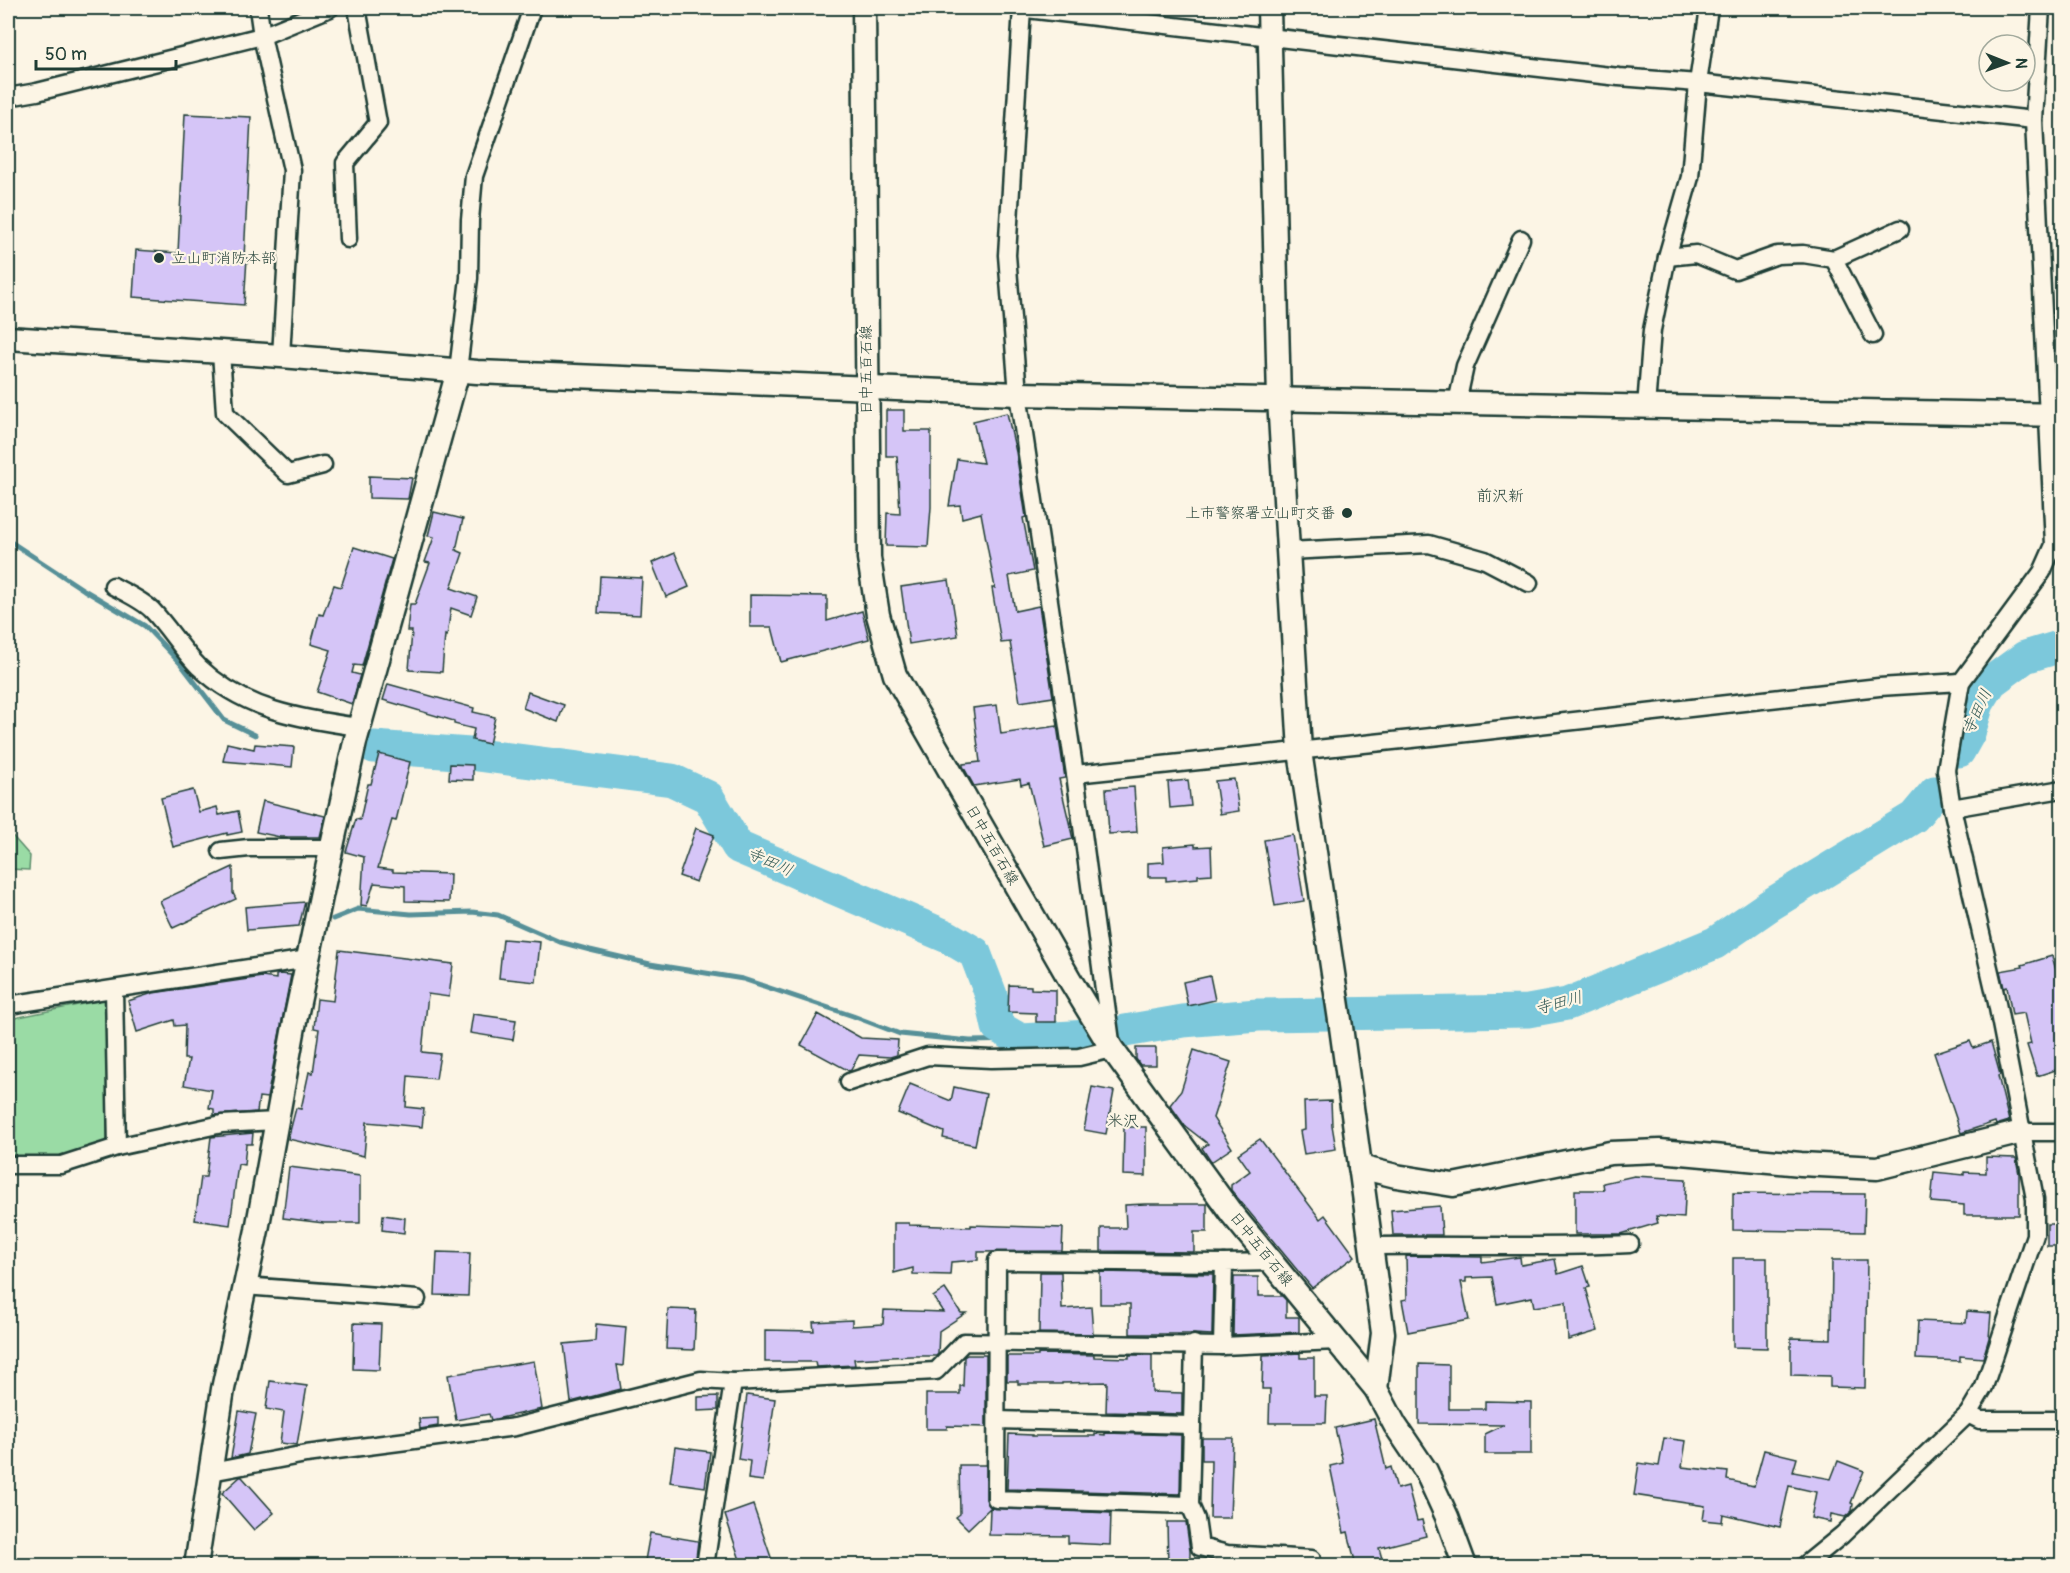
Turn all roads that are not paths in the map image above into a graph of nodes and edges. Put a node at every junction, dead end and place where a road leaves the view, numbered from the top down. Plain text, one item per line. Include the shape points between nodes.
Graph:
1 (258, 8) edge
2 (330, 8) edge
3 (357, 8) edge
4 (532, 8) edge
5 (864, 8) edge
6 (1021, 8) edge
7 (1269, 8) edge
8 (1709, 8) edge
9 (2041, 8) edge
10 (262, 36) junction
11 (1270, 36) junction
12 (1698, 83) junction
13 (8, 97) edge
14 (2034, 120) junction
15 (1900, 229) dead end
16 (1521, 238) dead end
17 (348, 239) dead end
18 (1667, 257) junction
19 (1834, 259) junction
20 (1873, 335) dead end
21 (8, 338) edge
22 (221, 352) junction
23 (281, 356) junction
24 (458, 371) junction
25 (866, 388) junction
26 (1018, 394) junction
27 (1279, 399) junction
28 (1457, 403) junction
29 (1646, 407) junction
30 (2055, 414) edge
31 (323, 465) dead end
32 (1288, 552) junction
33 (1529, 583) dead end
34 (113, 586) dead end
35 (1961, 682) junction
36 (359, 728) junction
37 (1300, 751) junction
38 (1075, 774) junction
39 (2062, 789) edge
40 (1952, 808) junction
41 (332, 848) junction
42 (221, 851) dead end
43 (308, 959) junction
44 (114, 989) junction
45 (15, 1004) dead end
46 (1112, 1049) junction
47 (849, 1082) dead end
48 (276, 1121) junction
49 (2022, 1132) junction
50 (2062, 1132) edge
51 (117, 1147) junction
52 (8, 1165) edge
53 (1360, 1167) junction
54 (1630, 1244) dead end
55 (1371, 1246) junction
56 (1272, 1262) junction
57 (1224, 1263) junction
58 (245, 1286) junction
59 (417, 1299) dead end
60 (1337, 1341) junction
61 (998, 1344) junction
62 (1194, 1344) junction
63 (1222, 1346) junction
64 (733, 1382) junction
65 (1376, 1389) junction
66 (1968, 1414) junction
67 (997, 1420) junction
68 (2062, 1420) edge
69 (1191, 1425) junction
70 (211, 1472) junction
71 (1190, 1505) junction
72 (1312, 1559) dead end
73 (196, 1566) edge
74 (705, 1566) edge
75 (1464, 1566) edge
76 (1804, 1566) edge

1 - 10 street
2 - 10 street
3 - 17 street via 378,123 345,163
4 - 24 street via 474,176 469,278
5 - 25 street, 日中五百石線
6 - 11 street
6 - 26 street via 1007,255
7 - 11 street
8 - 12 street
9 - 14 street
10 - 13 street
10 - 23 street via 291,170
11 - 12 street
11 - 27 street
12 - 14 street
12 - 18 street via 1690,177
14 - 30 street
15 - 19 street
16 - 28 street via 1465,366
18 - 19 street via 1696,254 1735,270 1777,255
18 - 29 street via 1652,330
19 - 20 street
21 - 22 street
22 - 23 street
22 - 31 street via 225,413 288,474
23 - 24 street
24 - 25 street
24 - 36 street
25 - 26 street
25 - 46 street, 日中五百石線 via 869,558 878,615 895,675
26 - 27 street
26 - 38 street
27 - 28 street
27 - 32 street
28 - 29 street
29 - 30 street
30 - 35 street via 2054,545 2042,572
32 - 33 street via 1429,544 1485,560
32 - 37 street
34 - 36 street via 150,608 198,666 247,701 311,721
35 - 37 street via 1879,687
35 - 40 street via 1947,770
36 - 41 street
37 - 38 street
37 - 53 street
38 - 46 street
39 - 40 street
40 - 49 street
41 - 42 street
41 - 43 street
43 - 44 street
43 - 48 street
44 - 45 street
44 - 51 street
46 - 47 street via 1079,1057 928,1056
46 - 56 street, 日中五百石線 via 1232,1214
48 - 51 street via 222,1124
48 - 58 street
49 - 50 street
49 - 53 street via 1878,1168 1660,1151 1610,1153 1454,1185
49 - 66 street via 2035,1199 2035,1235 1984,1387
51 - 52 street via 61,1165
53 - 55 street
54 - 55 street
55 - 65 street via 1383,1333
56 - 57 street
56 - 60 street, 日中五百石線
57 - 61 street via 997,1261
57 - 63 street
58 - 59 street
58 - 70 street via 223,1389
60 - 63 street
60 - 65 street, 日中五百石線
61 - 62 street
61 - 64 street via 964,1342 936,1371
61 - 67 street
62 - 63 street
62 - 69 street
64 - 70 street via 701,1380 515,1427 306,1454
64 - 74 street
65 - 75 street, 日中五百石線 via 1426,1471
66 - 68 street via 1980,1420
66 - 76 street via 1842,1535
67 - 69 street
67 - 71 street via 996,1499
69 - 71 street
70 - 73 street
71 - 72 street via 1200,1546 1227,1554

